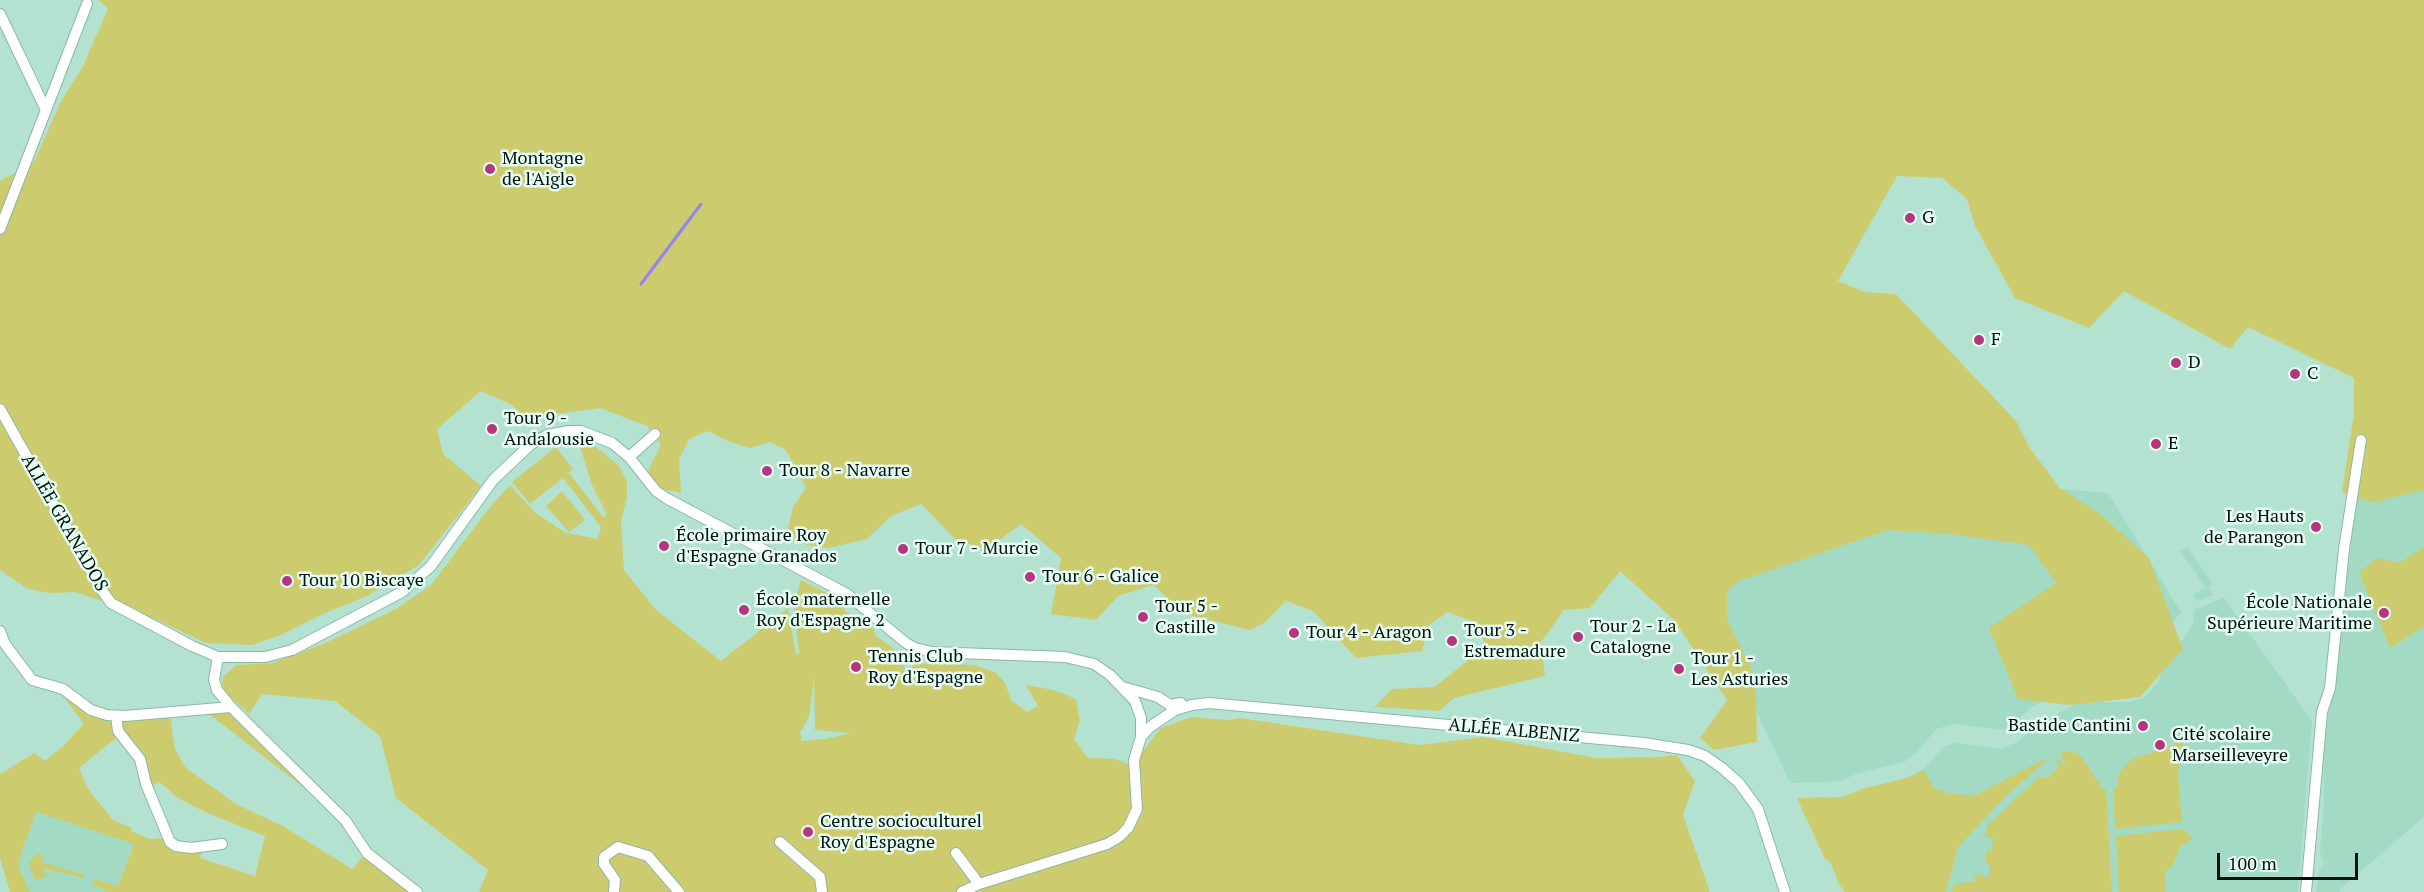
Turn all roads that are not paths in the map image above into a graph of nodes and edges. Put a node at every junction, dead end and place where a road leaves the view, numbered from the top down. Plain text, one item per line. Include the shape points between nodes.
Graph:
1 (87, 4) dead end
2 (0, 14) edge
3 (46, 110) junction
4 (0, 229) edge
5 (0, 409) edge
6 (655, 434) dead end
7 (2361, 440) dead end
8 (629, 457) junction
9 (0, 631) edge
10 (218, 657) junction
11 (1123, 687) junction
12 (1209, 703) junction
13 (1170, 705) junction
14 (231, 707) junction
15 (116, 716) junction
16 (1162, 718) junction
17 (1141, 737) junction
18 (780, 842) dead end
19 (222, 844) dead end
20 (956, 853) dead end
21 (979, 884) junction
22 (417, 892) edge
23 (614, 892) edge
24 (679, 892) edge
25 (822, 892) edge
26 (962, 892) edge
27 (1785, 892) edge
28 (2306, 892) edge

1 - 3 street
2 - 3 street
3 - 4 street
5 - 10 street, ALLÉE GRANADOS via 100,590 111,603
6 - 8 street
7 - 28 street via 2344,549 2330,688 2322,712
8 - 10 street, ALLÉE GRANADOS via 612,443 581,431 557,432 538,439 493,480 431,566 402,592 292,650 265,657
8 - 11 street, ALLÉE GRANADOS via 648,483 666,498 848,594 915,648 1077,659 1102,669
9 - 15 street via 4,644 32,680 63,689 91,710
10 - 14 street via 214,680
11 - 13 street, ALLÉE GRANADOS via 1158,697
11 - 17 street, ALLÉE GRANADOS via 1140,710
12 - 13 street
12 - 16 street, ALLÉE ALBENIZ via 1182,707
12 - 27 street, ALLÉE ALBENIZ via 1688,750 1722,768 1758,808
13 - 16 street, ALLÉE ALBENIZ
14 - 15 street
14 - 22 street via 345,820 367,853
15 - 19 street via 118,731 140,759 170,842 192,849
16 - 17 street, ALLÉE ALBENIZ
17 - 21 street via 1134,760 1137,809 1124,833 1107,844
18 - 25 street via 820,877
20 - 21 street
21 - 26 street
23 - 24 street via 615,880 604,864 604,857 618,848 648,856

